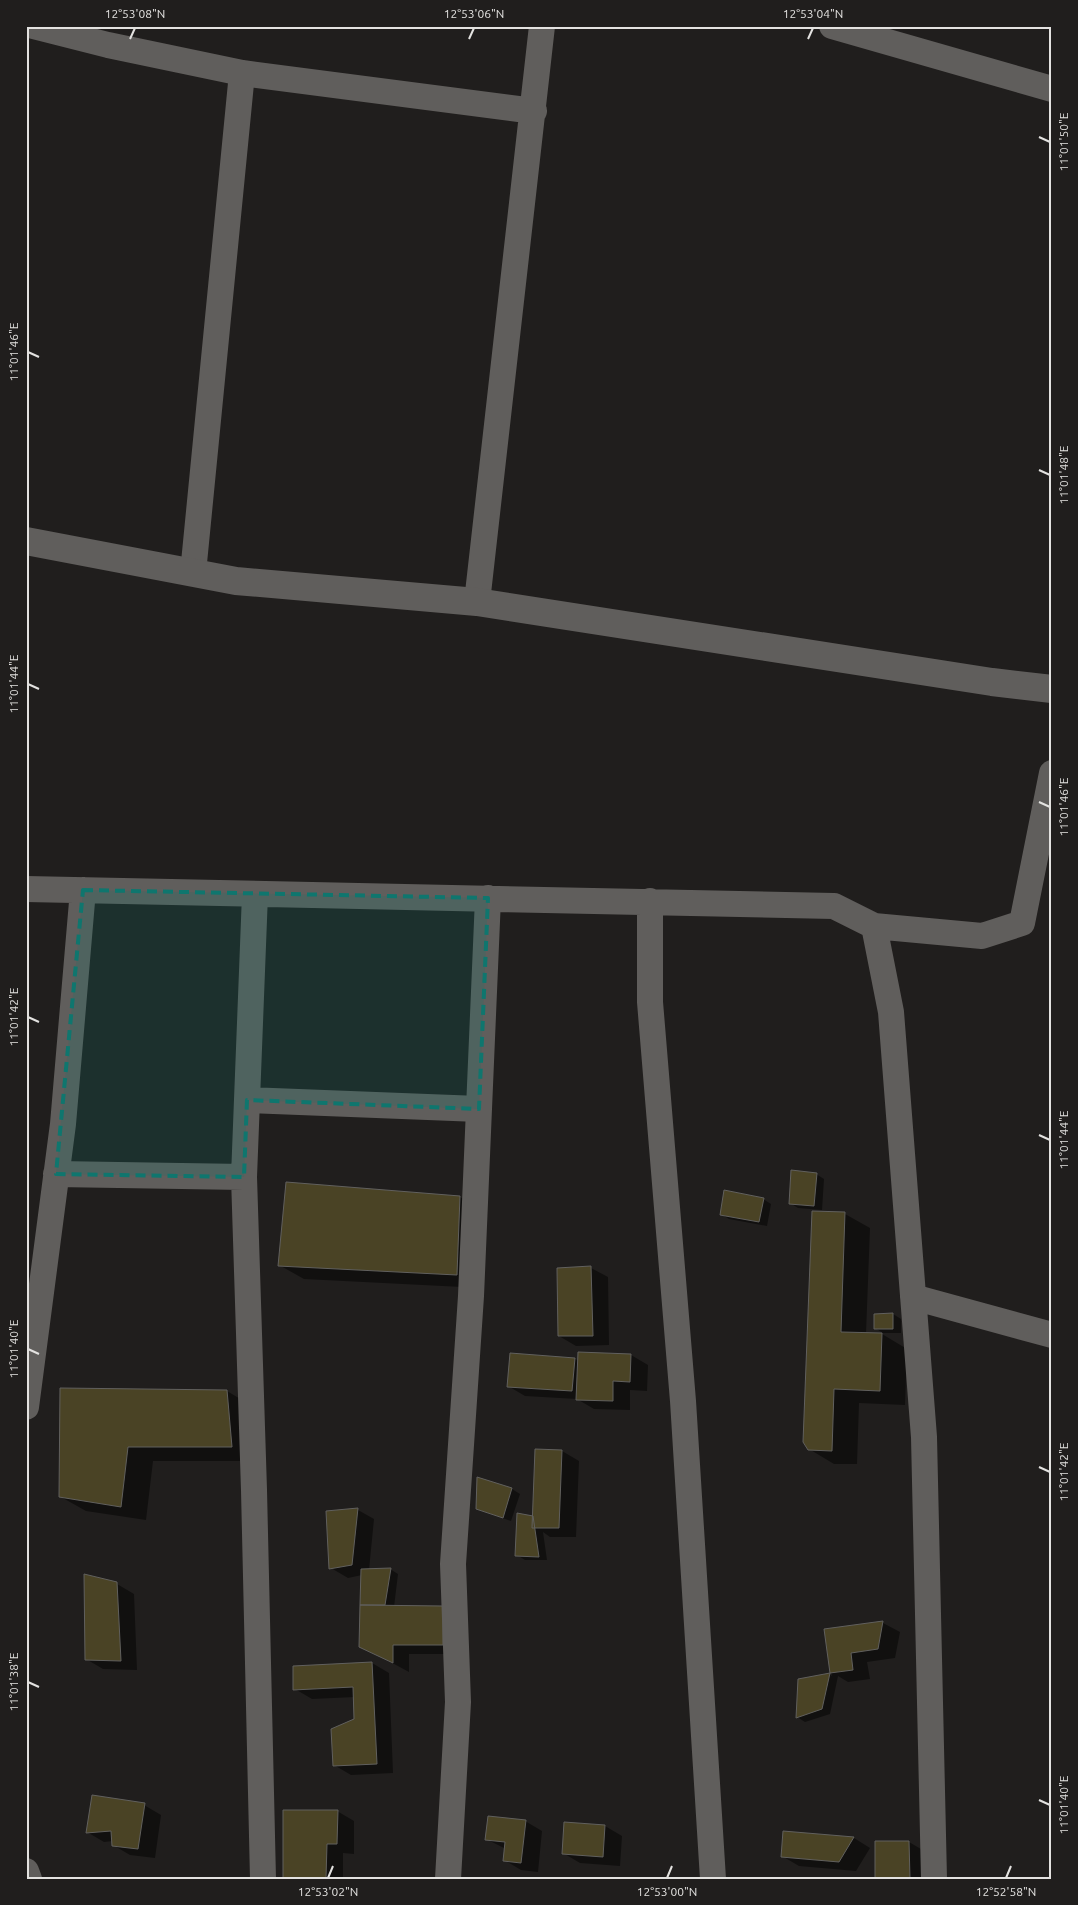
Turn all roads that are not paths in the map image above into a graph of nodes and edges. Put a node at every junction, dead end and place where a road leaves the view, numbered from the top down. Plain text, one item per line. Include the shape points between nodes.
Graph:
1 (33, 26) edge
2 (542, 26) edge
3 (832, 26) edge
4 (242, 73) junction
5 (1052, 89) edge
6 (534, 111) junction
7 (26, 541) edge
8 (193, 573) junction
9 (477, 602) junction
10 (1052, 689) edge
11 (1052, 773) edge
12 (26, 889) edge
13 (83, 890) junction
14 (254, 894) junction
15 (488, 898) junction
16 (650, 901) junction
17 (874, 926) junction
18 (247, 1100) junction
19 (479, 1109) junction
20 (56, 1174) junction
21 (244, 1177) junction
22 (913, 1297) junction
23 (1052, 1335) edge
24 (26, 1407) edge
25 (26, 1871) edge
26 (29, 1879) edge
27 (262, 1879) edge
28 (448, 1879) edge
29 (713, 1879) edge
30 (934, 1879) edge

1 - 4 street via 108,46
2 - 6 street
3 - 5 street
4 - 6 street
4 - 8 street
6 - 9 street
7 - 8 street
8 - 9 street via 236,582
9 - 10 street
11 - 17 street via 1022,923 982,936
12 - 13 street
13 - 14 street
13 - 20 street
14 - 15 street
14 - 18 street
15 - 16 street
15 - 19 street
16 - 17 street via 834,906
16 - 29 street via 650,1002 683,1401
17 - 22 street via 891,1012
18 - 19 street
18 - 21 street
19 - 28 street via 471,1296 453,1564 458,1702
20 - 21 street
20 - 24 street
21 - 27 street
22 - 23 street
22 - 30 street via 924,1437
25 - 26 street

